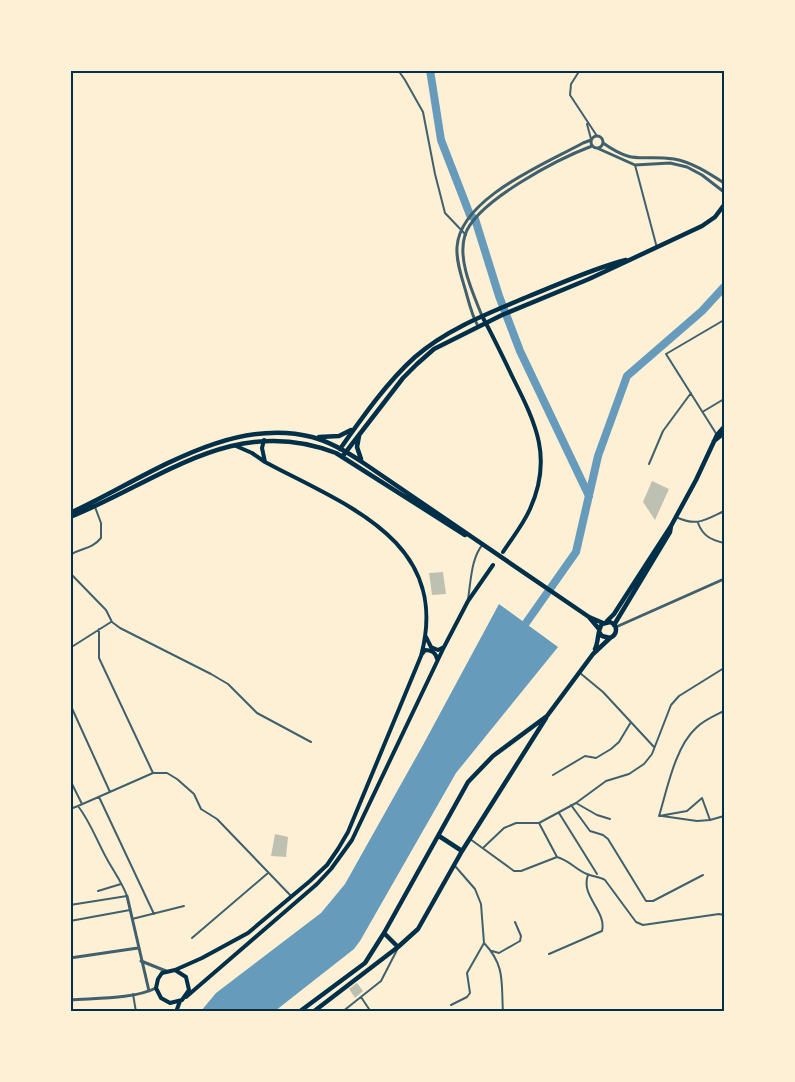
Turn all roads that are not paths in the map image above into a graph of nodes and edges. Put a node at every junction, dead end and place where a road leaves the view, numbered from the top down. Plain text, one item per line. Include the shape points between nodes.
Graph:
1 (398, 70) edge
2 (580, 70) edge
3 (588, 124) junction
4 (597, 136) junction
5 (591, 140) junction
6 (603, 143) junction
7 (592, 146) junction
8 (597, 148) junction
9 (635, 165) junction
10 (540, 167) junction
11 (542, 171) junction
12 (724, 183) edge
13 (724, 192) edge
14 (724, 205) edge
15 (461, 230) junction
16 (465, 235) junction
17 (657, 248) junction
18 (510, 308) junction
19 (482, 316) junction
20 (474, 320) junction
21 (724, 320) edge
22 (486, 323) junction
23 (478, 326) junction
24 (691, 393) junction
25 (724, 399) edge
26 (703, 412) junction
27 (357, 424) junction
28 (724, 427) edge
29 (361, 432) junction
30 (724, 433) edge
31 (266, 434) junction
32 (313, 437) junction
33 (717, 438) junction
34 (264, 441) junction
35 (232, 445) junction
36 (340, 448) junction
37 (346, 452) junction
38 (336, 453) junction
39 (342, 457) junction
40 (265, 462) junction
41 (365, 464) junction
42 (649, 464) dead end
43 (95, 507) junction
44 (724, 511) edge
45 (70, 513) edge
46 (70, 517) edge
47 (676, 517) junction
48 (698, 523) junction
49 (670, 526) junction
50 (724, 543) edge
51 (485, 546) junction
52 (503, 552) dead end
53 (70, 555) edge
54 (494, 565) dead end
55 (70, 573) edge
56 (724, 579) edge
57 (468, 602) junction
58 (587, 615) junction
59 (112, 622) junction
60 (605, 622) junction
61 (615, 626) junction
62 (99, 629) junction
63 (599, 631) junction
64 (426, 637) junction
65 (610, 638) junction
66 (444, 647) junction
67 (70, 648) edge
68 (593, 654) junction
69 (421, 656) junction
70 (437, 663) junction
71 (724, 668) edge
72 (580, 673) junction
73 (70, 704) edge
74 (724, 711) edge
75 (76, 716) junction
76 (547, 716) junction
77 (70, 719) edge
78 (631, 723) junction
79 (311, 742) dead end
80 (654, 747) junction
81 (153, 773) junction
82 (553, 775) dead end
83 (70, 780) edge
84 (110, 793) junction
85 (99, 797) junction
86 (576, 802) junction
87 (82, 804) junction
88 (571, 805) junction
89 (78, 806) junction
90 (70, 809) edge
91 (559, 813) junction
92 (659, 816) junction
93 (724, 816) edge
94 (610, 819) dead end
95 (710, 820) junction
96 (539, 823) junction
97 (439, 836) junction
98 (470, 839) junction
99 (484, 847) junction
100 (462, 851) junction
101 (557, 857) junction
102 (454, 866) junction
103 (268, 873) junction
104 (588, 875) junction
105 (704, 875) dead end
106 (598, 876) junction
107 (122, 884) junction
108 (98, 891) dead end
109 (127, 896) junction
110 (292, 897) junction
111 (70, 905) edge
112 (184, 906) dead end
113 (130, 910) junction
114 (154, 914) junction
115 (724, 915) edge
116 (132, 919) junction
117 (70, 921) edge
118 (516, 922) dead end
119 (384, 933) junction
120 (192, 938) dead end
121 (484, 944) junction
122 (398, 947) junction
123 (138, 948) junction
124 (490, 949) junction
125 (549, 954) dead end
126 (70, 958) edge
127 (141, 961) junction
128 (176, 970) junction
129 (166, 971) junction
130 (156, 988) junction
131 (149, 991) junction
132 (133, 994) junction
133 (361, 997) junction
134 (185, 998) junction
135 (70, 1000) edge
136 (180, 1001) junction
137 (451, 1005) dead end
138 (136, 1011) edge
139 (176, 1011) edge
140 (299, 1011) edge
141 (313, 1011) edge
142 (342, 1011) edge
143 (371, 1011) edge
144 (503, 1011) edge

1 - 15 street via 423,112 446,213
2 - 3 street via 571,84 570,95
3 - 4 street
3 - 5 street
4 - 5 street
4 - 6 street
5 - 7 street
5 - 10 street
6 - 8 street
6 - 12 street via 630,158 683,161
7 - 8 street
7 - 11 street
8 - 9 street
9 - 13 street via 678,165 702,175
9 - 17 street
10 - 11 street
10 - 15 street via 484,200
11 - 16 street via 488,205
14 - 17 highway via 702,226
15 - 16 street
15 - 20 street via 458,262
16 - 19 street via 466,265
17 - 18 highway via 589,279
18 - 19 highway
18 - 22 highway
19 - 20 highway
19 - 22 main road
20 - 23 street
20 - 27 highway via 415,357
21 - 24 street via 666,354
22 - 23 highway
22 - 52 main road via 534,418 541,449 535,496
23 - 29 highway via 434,349 417,363
24 - 26 street
24 - 42 street via 666,425
25 - 26 street
26 - 33 street
27 - 32 highway via 339,436
27 - 36 highway
28 - 33 highway
29 - 37 highway
29 - 41 highway via 357,453
30 - 33 highway
31 - 32 highway
31 - 34 main road
31 - 45 highway via 201,449
32 - 36 highway
33 - 47 highway
34 - 35 highway
34 - 38 highway via 297,441
34 - 40 main road
35 - 40 main road
35 - 43 highway via 204,453
36 - 37 highway
36 - 38 highway
37 - 39 highway
37 - 41 highway
38 - 39 highway
39 - 51 highway
40 - 64 main road via 363,514 405,552 423,591
41 - 51 highway
43 - 46 highway
43 - 53 street via 101,538 95,546
44 - 48 street
47 - 48 street
47 - 49 highway
48 - 50 street via 705,535
49 - 60 highway
49 - 61 highway
51 - 57 street via 475,558
51 - 58 highway
54 - 57 main road
55 - 59 street via 106,610
56 - 61 street
57 - 66 main road
58 - 60 highway
58 - 63 highway
59 - 62 street
59 - 79 street via 228,684 257,713
60 - 61 highway
60 - 63 highway
61 - 65 highway via 616,632
62 - 67 street
62 - 81 street via 99,658
63 - 65 highway
63 - 68 highway
64 - 66 main road via 431,647
64 - 69 main road
65 - 68 highway
66 - 70 main road
68 - 72 highway
69 - 70 main road via 425,650 432,651
69 - 110 main road via 348,832 327,865
70 - 134 main road via 343,855 317,884
71 - 80 street via 671,705
72 - 76 highway
72 - 78 street
73 - 75 street
74 - 92 street via 691,732 678,755
75 - 77 street
75 - 84 street
76 - 97 highway via 493,756 468,782
76 - 98 highway
78 - 80 street
78 - 82 street via 611,749 596,758 585,756
80 - 86 street via 644,764 629,774 606,781
81 - 84 street
81 - 103 street via 177,778 194,794 201,809 217,819
83 - 87 street
84 - 85 street
85 - 87 street
85 - 114 street
86 - 88 street
86 - 94 street via 597,816
87 - 89 street
88 - 91 street
88 - 105 street via 590,831 608,839 642,899 653,901
89 - 90 street
89 - 107 street
91 - 96 street
91 - 106 street
92 - 95 street
92 - 95 street via 687,811 702,798
93 - 95 street
96 - 99 street via 511,824
96 - 101 street
97 - 100 highway
97 - 119 highway
98 - 99 street
98 - 100 highway
99 - 101 street via 514,871
100 - 102 highway
101 - 104 street
102 - 121 street via 477,892
102 - 122 highway via 418,928
103 - 110 street
103 - 120 street
104 - 106 street
104 - 125 street via 585,883 603,924 602,931
106 - 115 street via 642,925
107 - 108 street
107 - 109 street
109 - 111 street
109 - 113 street
110 - 128 main road via 239,939
112 - 114 street
113 - 116 street
113 - 117 street
114 - 116 street
116 - 123 street
118 - 124 street via 520,941 499,953
119 - 122 highway
119 - 140 highway via 365,963
121 - 124 street
121 - 137 street via 468,973 470,993
122 - 133 street via 386,974
122 - 141 highway
123 - 126 street
123 - 127 street
124 - 144 street via 504,982
127 - 129 street
127 - 131 street
128 - 129 main road
128 - 134 main road via 188,981
129 - 130 main road
130 - 131 street
130 - 136 main road via 165,1001
131 - 132 street
132 - 135 street
132 - 138 street
133 - 142 street
133 - 143 street
134 - 136 main road
136 - 139 main road

